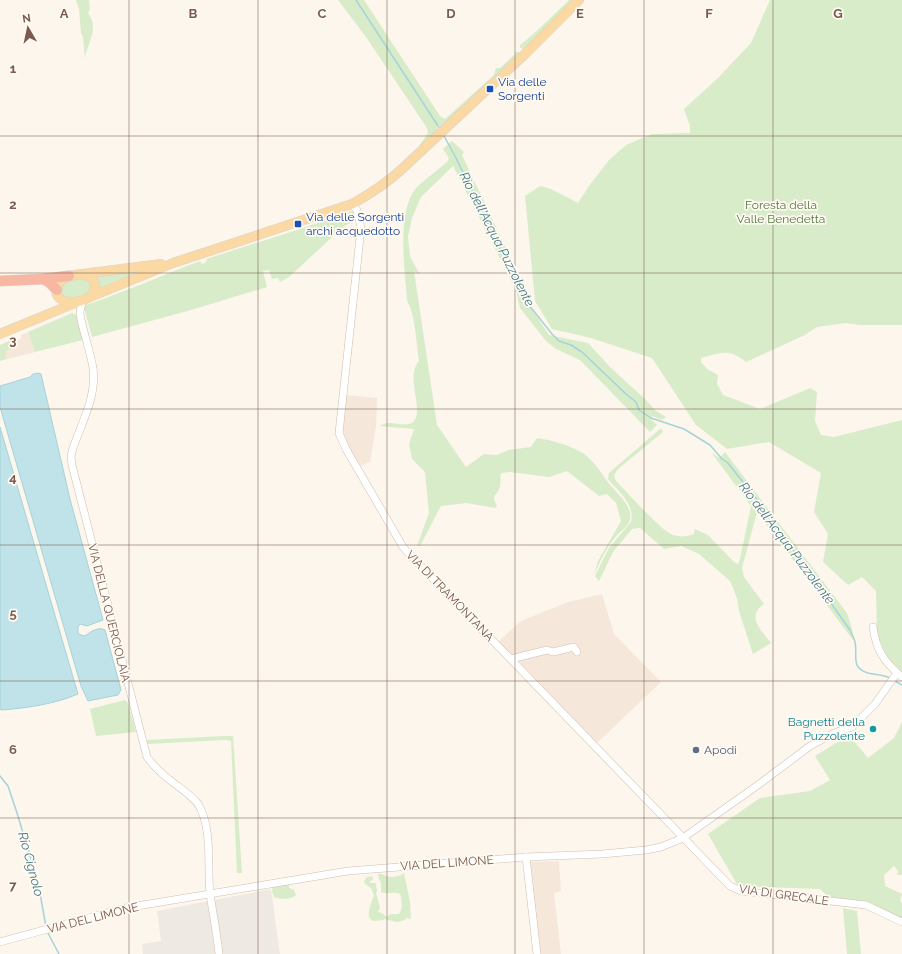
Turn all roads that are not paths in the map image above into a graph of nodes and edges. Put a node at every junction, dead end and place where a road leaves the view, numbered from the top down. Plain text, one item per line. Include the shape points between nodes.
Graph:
1 (579, 0) edge
2 (352, 204) junction
3 (173, 263) junction
4 (82, 274) junction
5 (69, 276) junction
6 (43, 279) junction
7 (1, 281) edge
8 (57, 292) junction
9 (84, 300) junction
10 (68, 306) junction
11 (48, 314) junction
12 (80, 314) junction
13 (0, 334) edge
14 (873, 627) dead end
15 (577, 652) dead end
16 (511, 659) junction
17 (900, 675) edge
18 (683, 838) junction
19 (526, 857) junction
20 (210, 893) junction
21 (902, 922) edge
22 (0, 942) edge
23 (220, 954) edge
24 (537, 954) edge

1 - 2 main road via 391,179
2 - 3 main road
2 - 16 street, VIA DI TRAMONTANA via 357,210 361,228 338,428 340,438 408,554
3 - 4 main road
3 - 9 main road
4 - 5 main road
4 - 9 main road via 92,278 94,283 94,289
5 - 6 highway
5 - 8 main road via 61,280
6 - 7 highway
6 - 8 highway
8 - 9 main road via 65,302
8 - 11 main road via 54,308
9 - 10 main road
9 - 12 street
10 - 11 main road
10 - 12 street via 75,308
11 - 13 main road
12 - 20 street, VIA DELLA QUERCIOLAIA via 94,381 92,397 71,456 73,470 147,757 154,767 189,795 202,812 206,824
14 - 17 street via 878,650
15 - 16 street via 574,647
16 - 18 street, VIA DI TRAMONTANA
17 - 18 street, VIA DEL LIMONE via 852,727 810,746
18 - 19 street, VIA DEL LIMONE via 646,850
18 - 21 street, VIA DI GRECALE via 730,886 741,891 866,905
19 - 20 street, VIA DEL LIMONE via 348,871
19 - 24 street
20 - 22 street, VIA DEL LIMONE via 111,911
20 - 23 street

